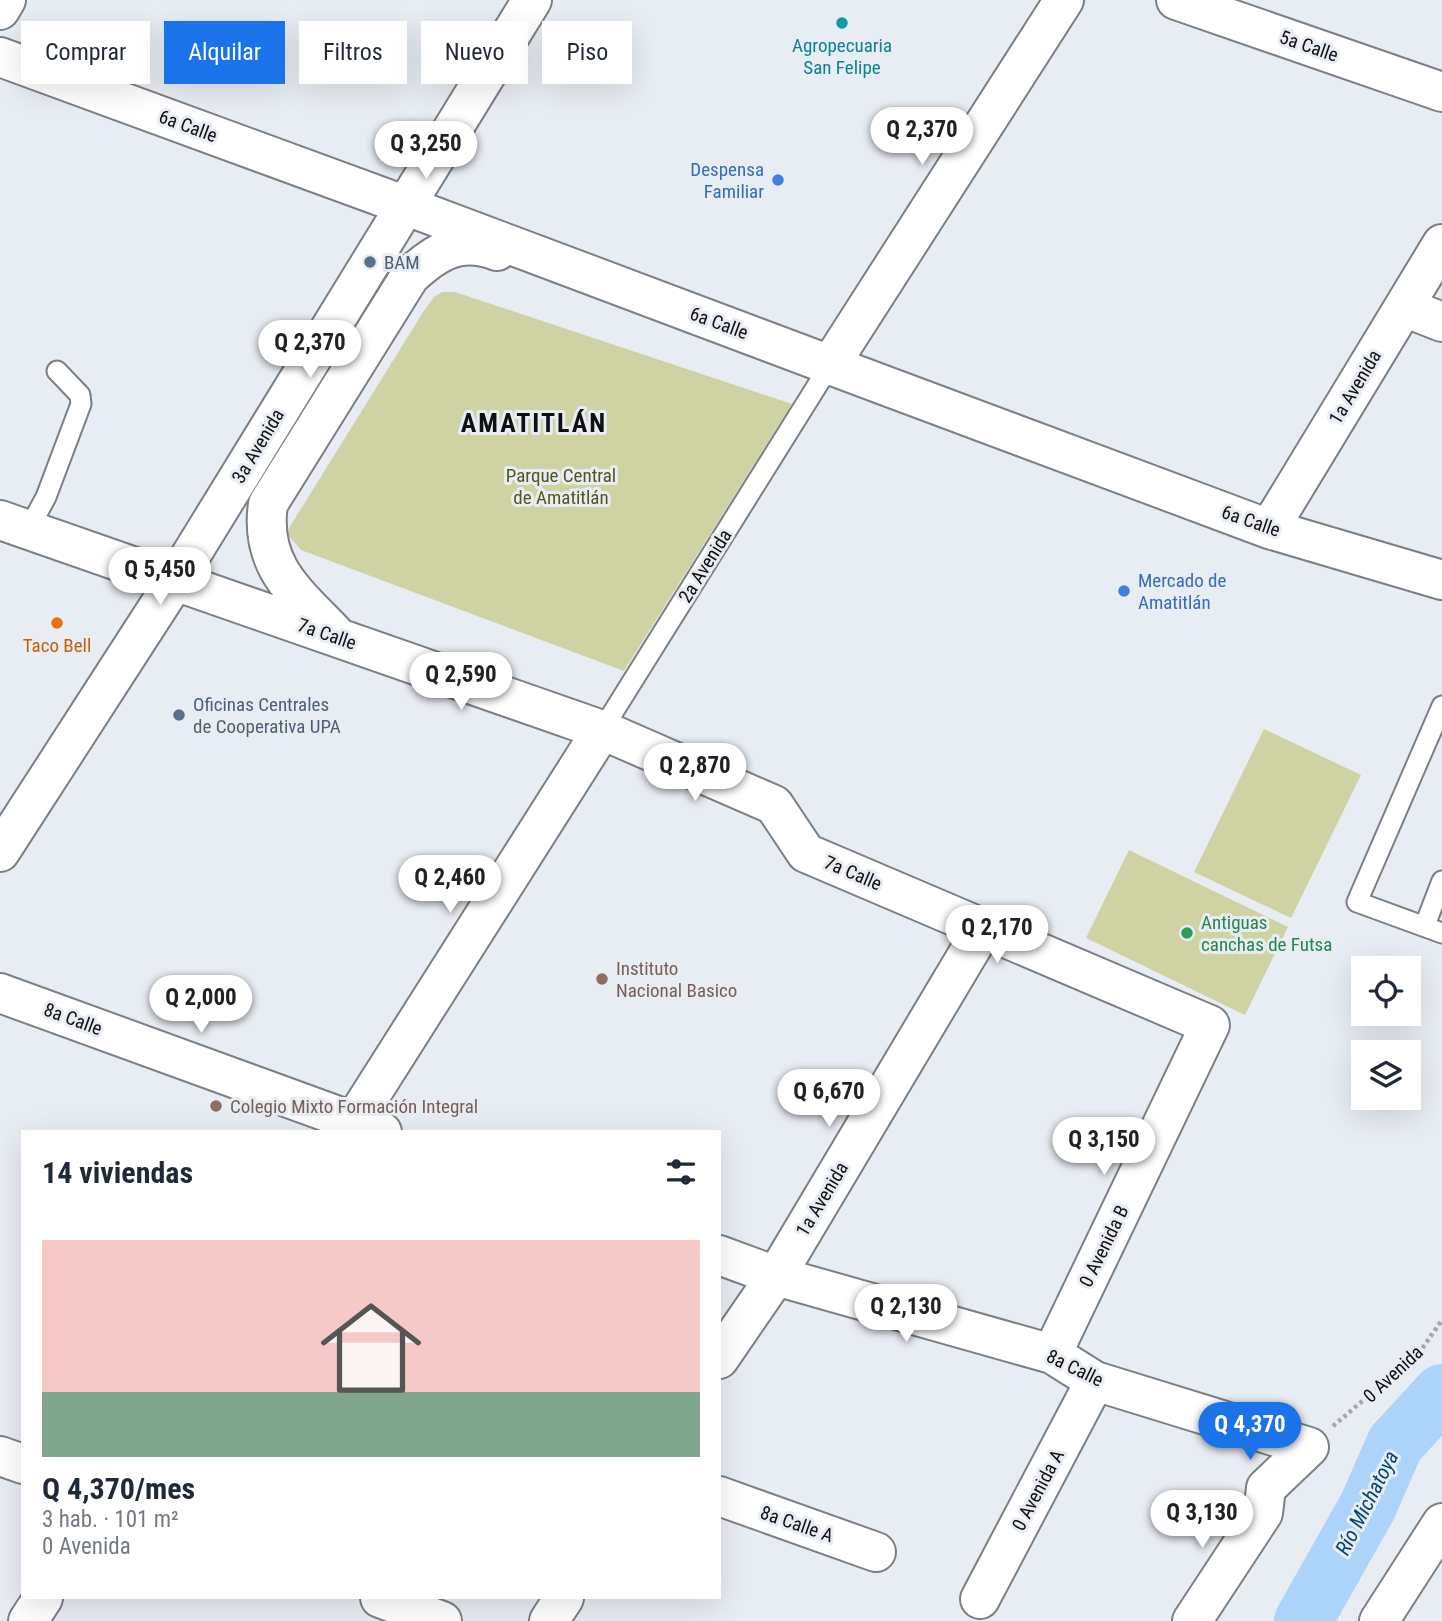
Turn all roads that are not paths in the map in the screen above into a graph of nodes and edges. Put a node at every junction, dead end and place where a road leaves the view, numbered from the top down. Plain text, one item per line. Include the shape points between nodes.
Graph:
1 (6, 0) edge
2 (532, 0) edge
3 (1063, 0) edge
4 (1176, 0) edge
5 (0, 10) edge
6 (0, 57) edge
7 (1442, 92) edge
8 (404, 205) junction
9 (1442, 244) edge
10 (552, 262) junction
11 (1404, 307) junction
12 (1442, 322) edge
13 (830, 365) junction
14 (57, 371) dead end
15 (14, 525) edge
16 (1269, 529) junction
17 (1442, 580) edge
18 (175, 581) junction
19 (339, 638) junction
20 (1442, 706) edge
21 (602, 730) junction
22 (0, 852) edge
23 (1442, 881) edge
24 (984, 927) junction
25 (1433, 929) edge
26 (0, 993) edge
27 (1210, 1025) joint
28 (361, 1129) edge
29 (721, 1256) edge
30 (776, 1276) junction
31 (1052, 1354) junction
32 (721, 1356) edge
33 (1095, 1381) junction
34 (0, 1456) edge
35 (21, 1463) edge
36 (721, 1497) edge
37 (1442, 1523) edge
38 (876, 1552) dead end
39 (981, 1598) dead end
40 (42, 1599) edge
41 (383, 1599) edge
42 (563, 1599) edge
43 (28, 1621) edge
44 (442, 1621) edge
45 (549, 1621) edge
46 (1192, 1621) edge
47 (1379, 1621) edge

1 - 5 street
2 - 8 street, 3a Avenida
3 - 13 street, 2a Avenida
4 - 7 street, 5a Calle
6 - 8 street, 6a Calle
8 - 10 street, 6a Calle
8 - 18 street, 3a Avenida
9 - 11 street, 1a Avenida
10 - 13 street, 6a Calle
10 - 19 street via 529,262 481,245 452,248 425,262 410,276 268,504 265,524 275,565 286,583
11 - 12 street
11 - 16 street, 1a Avenida
13 - 16 street, 6a Calle
13 - 21 lane, 2a Avenida
14 - 15 lane via 80,395 81,404 46,497
15 - 18 street, 7a Calle
16 - 17 street, 6a Calle
18 - 19 street, 7a Calle
18 - 22 street, 3a Avenida
19 - 21 street, 7a Calle
20 - 25 lane via 1356,902
21 - 24 street, 7a Calle via 774,805 806,853
21 - 28 street, 2a Avenida
23 - 25 lane
24 - 27 street, 7a Calle
24 - 30 street, 1a Avenida
26 - 28 street, 8a Calle
27 - 31 street, 0 Avenida B
29 - 30 street, 8a Calle
30 - 31 street, 8a Calle
30 - 32 street, 1a Avenida
31 - 33 street, 8a Calle
33 - 39 street, 0 Avenida A
33 - 46 street, 8a Calle via 1309,1447 1266,1488 1263,1513
34 - 35 street
36 - 38 street, 8a Calle A
37 - 47 street
40 - 43 street
41 - 44 street
42 - 45 street

